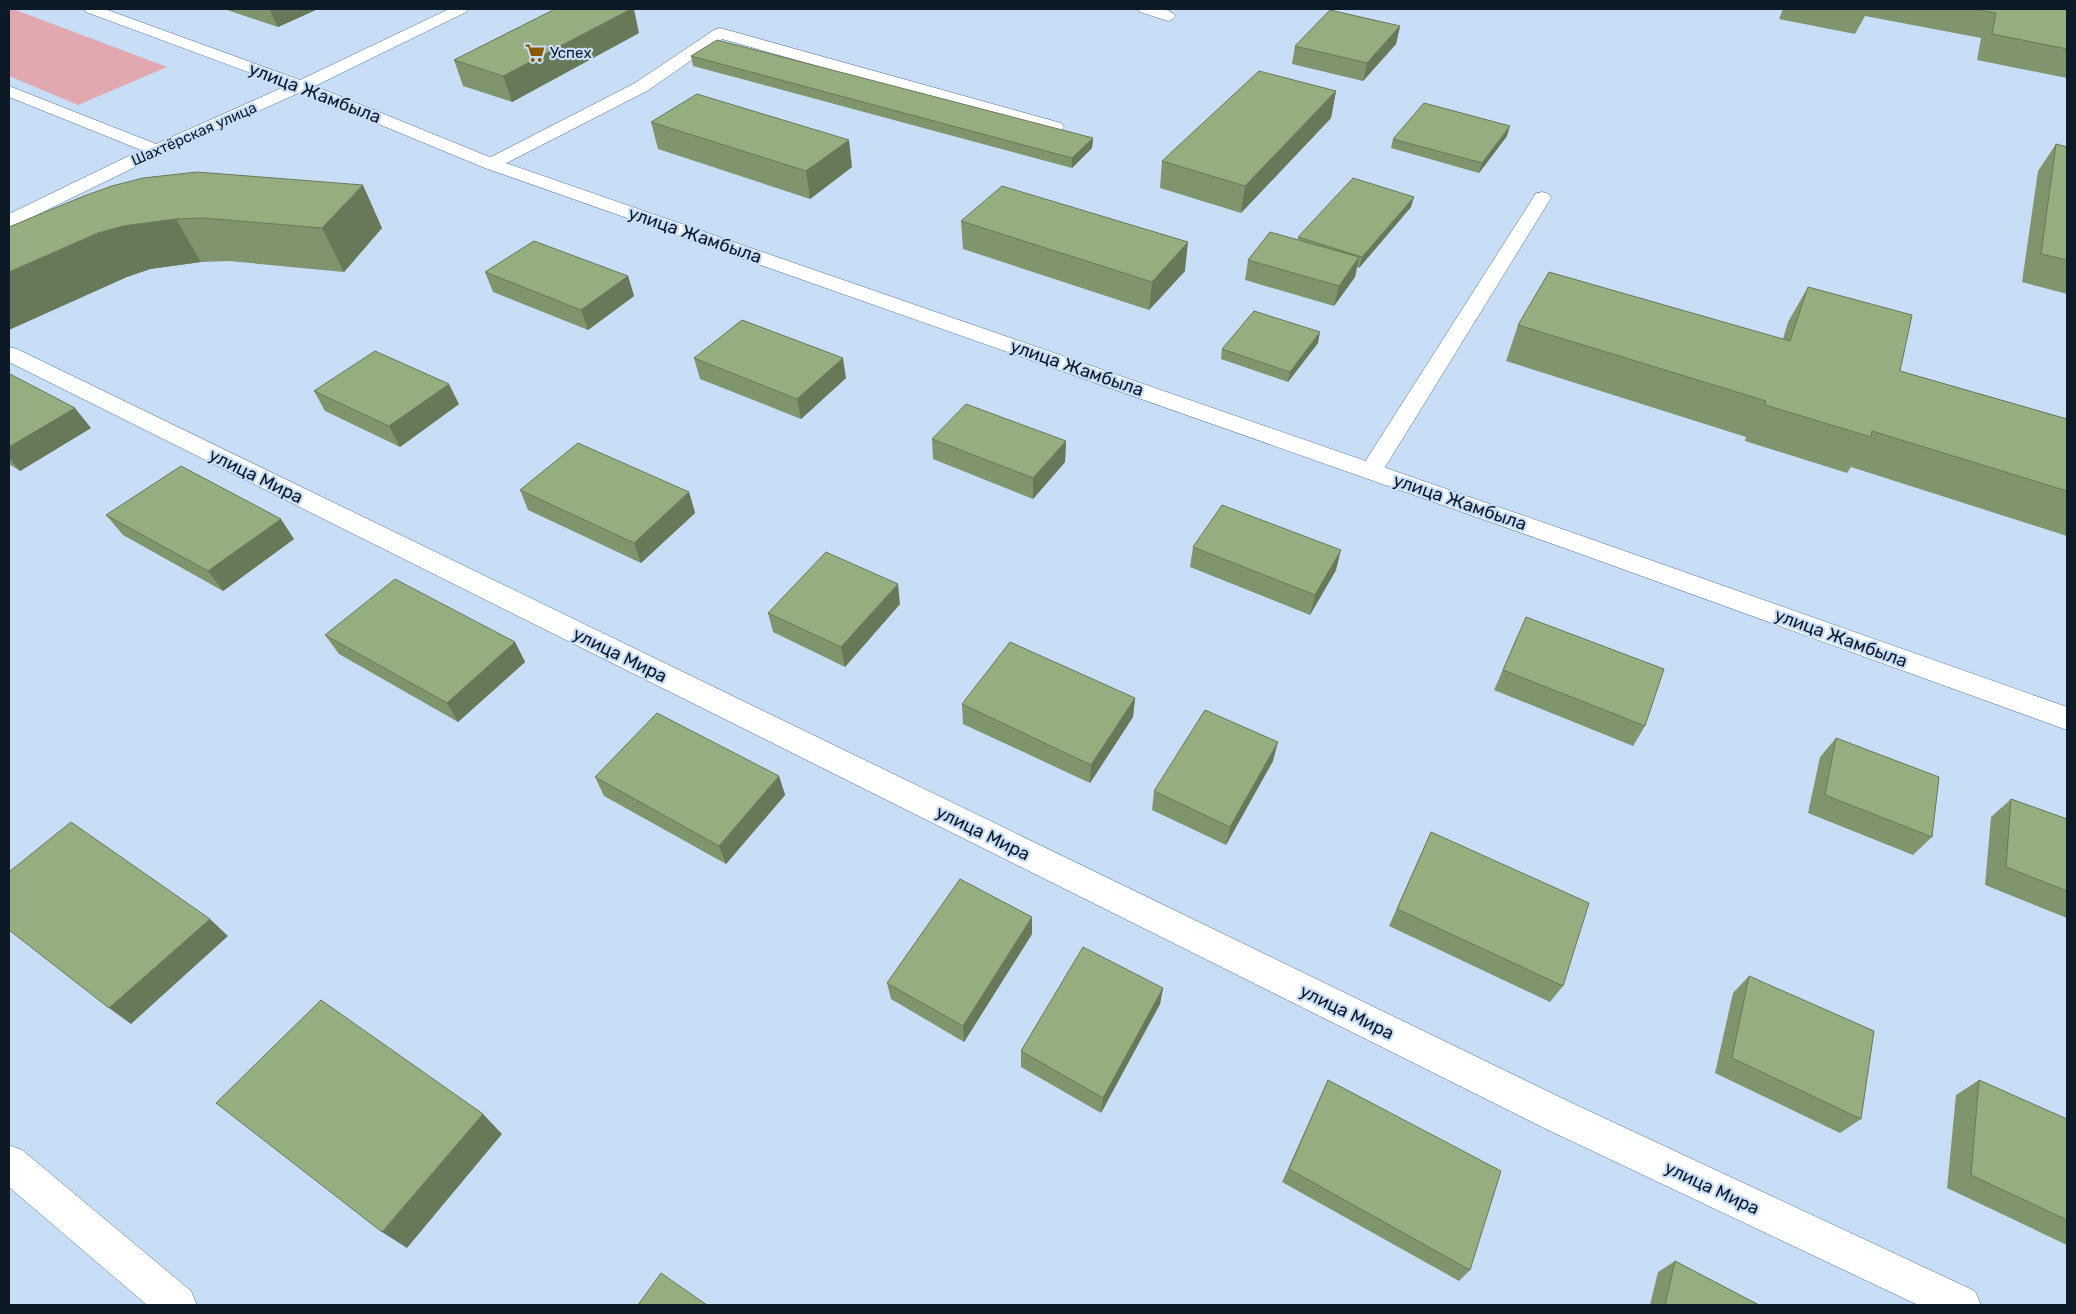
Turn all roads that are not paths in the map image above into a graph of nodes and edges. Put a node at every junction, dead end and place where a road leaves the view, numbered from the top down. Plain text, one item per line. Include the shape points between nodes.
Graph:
1 (91, 9) edge
2 (461, 9) edge
3 (1145, 9) edge
4 (1168, 16) dead end
5 (300, 86) junction
6 (9, 91) edge
7 (1055, 127) edge
8 (156, 150) junction
9 (491, 164) junction
10 (1542, 198) dead end
11 (9, 221) edge
12 (9, 354) edge
13 (1371, 471) junction
14 (2067, 719) edge
15 (9, 1163) edge
16 (177, 1305) edge
17 (1961, 1305) edge

1 - 5 street, улица Жамбыла
2 - 5 street, Шахтёрская улица
3 - 4 street
5 - 8 street, Шахтёрская улица
5 - 9 street, улица Жамбыла
6 - 8 street
7 - 9 street via 720,33 641,87
8 - 11 street, Шахтёрская улица
9 - 13 street, улица Жамбыла
10 - 13 street
12 - 17 street, улица Мира via 1550,1112
13 - 14 street, улица Жамбыла
15 - 16 street

